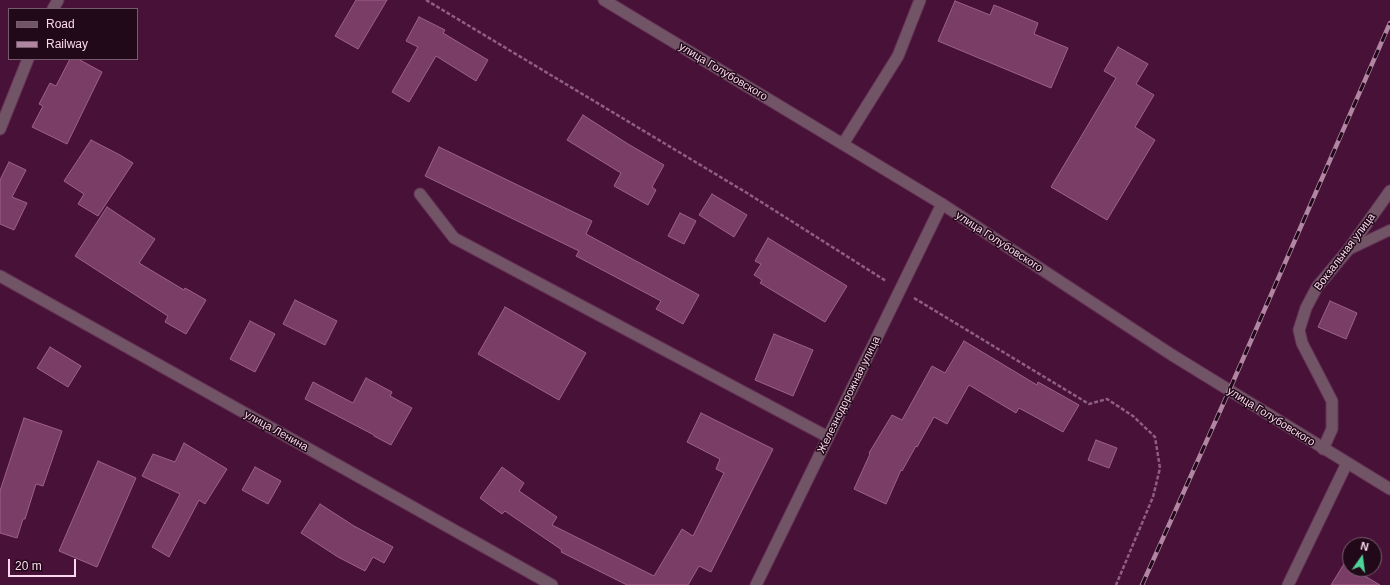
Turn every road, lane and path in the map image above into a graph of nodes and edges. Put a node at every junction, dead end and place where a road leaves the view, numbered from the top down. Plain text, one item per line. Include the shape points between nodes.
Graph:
1 (426, 0) edge
2 (604, 0) edge
3 (920, 0) edge
4 (28, 60) edge
5 (0, 129) edge
6 (843, 144) junction
7 (1390, 191) edge
8 (420, 194) dead end
9 (942, 204) junction
10 (1390, 230) edge
11 (1348, 250) junction
12 (0, 276) edge
13 (900, 290) junction
14 (828, 437) junction
15 (1323, 449) junction
16 (1347, 463) junction
17 (1390, 489) edge
18 (552, 585) edge
19 (756, 585) edge
20 (1116, 585) edge
21 (1288, 585) edge

1 - 13 path via 747,193
2 - 6 street, улица Голубовского
3 - 6 street via 898,56
4 - 5 street
6 - 9 street, улица Голубовского
7 - 11 street, Вокзальная улица
8 - 14 street via 454,238
9 - 13 street, Железнодорожная улица
9 - 15 street, улица Голубовского via 1172,355
10 - 11 lane
11 - 15 street, Вокзальная улица via 1317,287 1306,308 1299,330 1302,343 1332,401 1332,429
12 - 18 street, улица Ленина
13 - 14 street, Железнодорожная улица
13 - 20 path via 1089,404 1107,399 1133,416 1155,437 1160,468 1152,497
14 - 19 street, Железнодорожная улица
15 - 16 street, улица Голубовского
16 - 17 street, улица Голубовского
16 - 21 street

